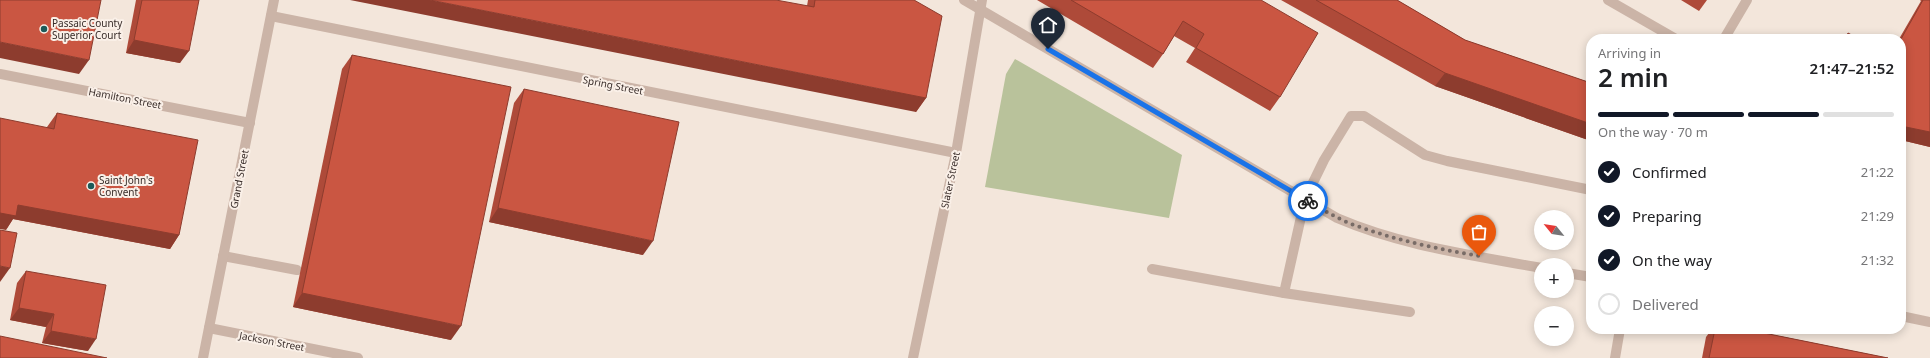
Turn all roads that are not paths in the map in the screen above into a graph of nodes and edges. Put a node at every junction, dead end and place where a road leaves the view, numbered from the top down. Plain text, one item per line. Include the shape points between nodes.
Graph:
1 (274, 0) edge
2 (964, 0) edge
3 (1608, 0) edge
4 (1747, 0) edge
5 (981, 5) edge
6 (271, 16) junction
7 (1667, 34) edge
8 (1727, 34) edge
9 (0, 74) edge
10 (250, 123) junction
11 (956, 153) junction
12 (1586, 189) edge
13 (1305, 199) junction
14 (223, 256) junction
15 (1534, 267) edge
16 (1152, 269) dead end
17 (297, 270) dead end
18 (1574, 274) edge
19 (1586, 277) edge
20 (1284, 293) junction
21 (1410, 312) dead end
22 (1906, 317) edge
23 (1930, 322) edge
24 (209, 328) junction
25 (1619, 334) edge
26 (203, 358) edge
27 (358, 358) edge
28 (913, 358) edge
29 (1615, 358) edge

1 - 6 street, Grand Street
2 - 5 street
3 - 7 street
4 - 8 street
5 - 11 street, Slater Street
5 - 13 street
6 - 10 street, Grand Street
6 - 11 street, Spring Street
9 - 10 street, Hamilton Street
10 - 14 street, Grand Street
11 - 28 street, Slater Street
12 - 13 street via 1425,155 1364,116 1351,116 1324,160
13 - 15 street via 1337,218 1417,245
13 - 20 street
14 - 17 street
14 - 24 street, Grand Street
16 - 20 street
18 - 19 street
20 - 21 street
22 - 23 street
24 - 26 street, Grand Street
24 - 27 street, Jackson Street
25 - 29 street

